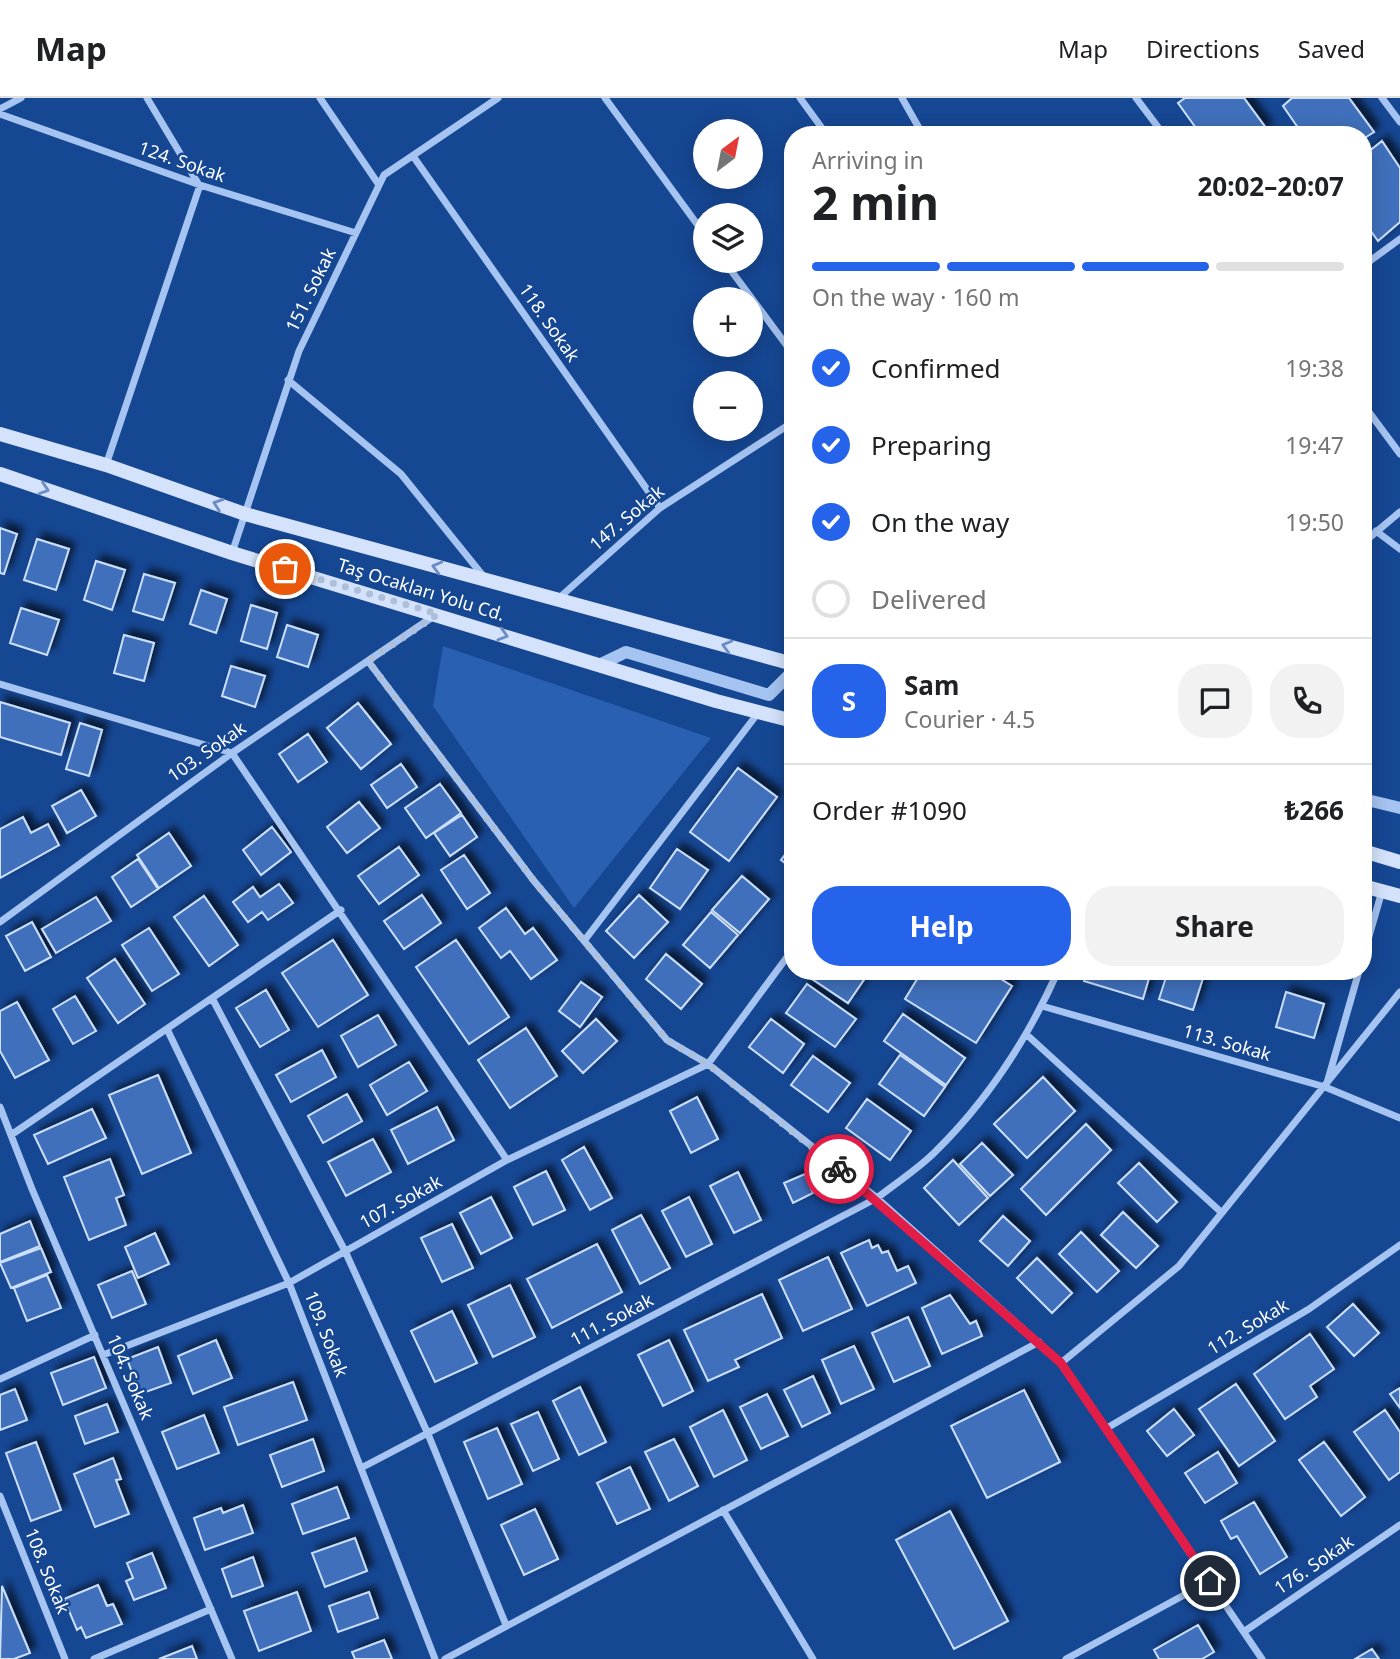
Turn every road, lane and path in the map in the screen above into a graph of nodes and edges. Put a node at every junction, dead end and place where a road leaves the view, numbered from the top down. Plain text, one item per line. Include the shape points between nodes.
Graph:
1 (21, 98) edge
2 (147, 98) edge
3 (320, 98) edge
4 (498, 98) edge
5 (605, 98) edge
6 (800, 98) edge
7 (902, 98) edge
8 (1136, 98) edge
9 (1382, 98) edge
10 (0, 109) edge
11 (0, 114) edge
12 (1400, 122) edge
13 (820, 126) edge
14 (918, 126) edge
15 (1157, 126) edge
16 (413, 156) junction
17 (200, 185) junction
18 (379, 185) junction
19 (693, 219) edge
20 (356, 233) junction
21 (1400, 239) edge
22 (1372, 259) edge
23 (733, 273) edge
24 (784, 342) edge
25 (288, 380) junction
26 (1372, 416) edge
27 (784, 428) edge
28 (0, 434) edge
29 (1400, 454) edge
30 (106, 465) junction
31 (0, 474) edge
32 (660, 508) junction
33 (1400, 512) edge
34 (245, 514) junction
35 (1376, 531) junction
36 (1372, 535) edge
37 (1400, 549) edge
38 (232, 553) junction
39 (486, 580) junction
40 (558, 599) junction
41 (438, 614) junction
42 (368, 661) junction
43 (784, 662) edge
44 (599, 665) junction
45 (784, 680) edge
46 (0, 684) edge
47 (758, 712) junction
48 (784, 719) edge
49 (232, 753) junction
50 (1372, 801) edge
51 (1400, 808) edge
52 (1372, 854) edge
53 (1400, 862) edge
54 (1372, 888) edge
55 (1382, 891) junction
56 (1400, 897) edge
57 (341, 910) junction
58 (0, 922) edge
59 (1372, 926) edge
60 (584, 941) junction
61 (784, 961) edge
62 (1054, 980) edge
63 (1356, 980) edge
64 (1400, 992) edge
65 (212, 998) junction
66 (1042, 1006) junction
67 (167, 1028) junction
68 (1026, 1034) junction
69 (708, 1064) junction
70 (1325, 1087) junction
71 (0, 1107) edge
72 (1400, 1118) edge
73 (11, 1135) junction
74 (507, 1160) junction
75 (877, 1198) junction
76 (1222, 1213) junction
77 (1400, 1245) edge
78 (345, 1251) junction
79 (289, 1283) junction
80 (95, 1335) junction
81 (1039, 1342) junction
82 (103, 1355) junction
83 (1061, 1363) junction
84 (0, 1379) edge
85 (1107, 1428) junction
86 (428, 1434) junction
87 (361, 1468) junction
88 (0, 1496) edge
89 (723, 1510) junction
90 (1400, 1525) edge
91 (1210, 1581) junction
92 (211, 1609) junction
93 (506, 1625) junction
94 (1245, 1632) junction
95 (65, 1659) edge
96 (94, 1659) edge
97 (232, 1659) edge
98 (435, 1659) edge
99 (445, 1659) edge
100 (813, 1659) edge
101 (1066, 1659) edge
102 (1262, 1659) edge

1 - 10 street
2 - 17 street
3 - 18 street
4 - 16 street, 151. Sokak
5 - 19 street
6 - 13 street
7 - 14 street
8 - 15 street
9 - 12 street
11 - 17 street, 124. Sokak
16 - 18 street, 151. Sokak via 384,175
16 - 32 street, 118. Sokak
17 - 20 street, 124. Sokak
17 - 30 street
18 - 20 street, 151. Sokak
20 - 25 street, 151. Sokak
21 - 22 street
23 - 24 street
25 - 34 street, 151. Sokak
25 - 39 street via 401,474
26 - 29 street
27 - 32 street, 147. Sokak
28 - 30 main road, Taş Ocakları Yolu Cd.
34 -> 30 main road, Taş Ocakları Yolu Cd.
31 -> 38 main road, Taş Ocakları Yolu Cd.
32 - 40 street, 147. Sokak
33 - 35 street
34 - 38 street, 151. Sokak
39 -> 34 main road, Taş Ocakları Yolu Cd.
35 - 36 street
35 - 37 street
38 - 41 main road, Taş Ocakları Yolu Cd.
39 - 40 main road, Taş Ocakları Yolu Cd.
43 -> 40 main road, Taş Ocakları Yolu Cd.
41 - 42 street, 103. Sokak
41 -> 44 main road, Taş Ocakları Yolu Cd.
42 - 49 street, 103. Sokak
42 - 60 street
44 - 45 street via 626,652 769,695
44 - 47 main road, Taş Ocakları Yolu Cd.
46 - 49 street
47 - 48 main road, Taş Ocakları Yolu Cd.
47 - 60 street
49 - 57 street
49 - 58 street, 103. Sokak
50 - 51 street
52 - 53 main road
54 - 55 main road
55 - 56 main road
55 - 59 street
57 - 65 street
57 - 74 street
60 - 69 street via 667,1040
61 - 69 street
62 - 66 street, 111. Sokak
63 - 70 street
64 - 70 street
65 - 67 street
65 - 78 street
66 - 68 street, 111. Sokak
66 - 70 street, 113. Sokak
67 - 73 street
67 - 79 street, 109. Sokak
68 - 75 street, 111. Sokak via 970,1115 934,1153
68 - 76 street
69 - 74 street, 107. Sokak
69 - 75 street
70 - 72 street, 113. Sokak
70 - 76 street
71 - 73 street, 104. Sokak
73 - 80 street, 104. Sokak
74 - 78 street, 107. Sokak
75 - 81 street
75 - 86 street, 111. Sokak
76 - 83 street via 1179,1265
77 - 85 street, 112. Sokak via 1309,1309
78 - 79 street, 107. Sokak
78 - 86 street
79 - 82 street, 107. Sokak
79 - 87 street, 109. Sokak
80 - 82 street, 104. Sokak
80 - 84 street
81 - 83 street
81 - 89 street
82 - 92 street, 104. Sokak
83 - 85 street
85 - 91 street
86 - 87 street, 111. Sokak
86 - 93 street
87 - 98 street, 109. Sokak
88 - 95 street, 108. Sokak
89 - 93 street
89 - 100 street
90 - 94 street, 176. Sokak
91 - 94 street
91 - 101 street
92 - 96 street
92 - 97 street, 104. Sokak
93 - 99 street
94 - 102 street

